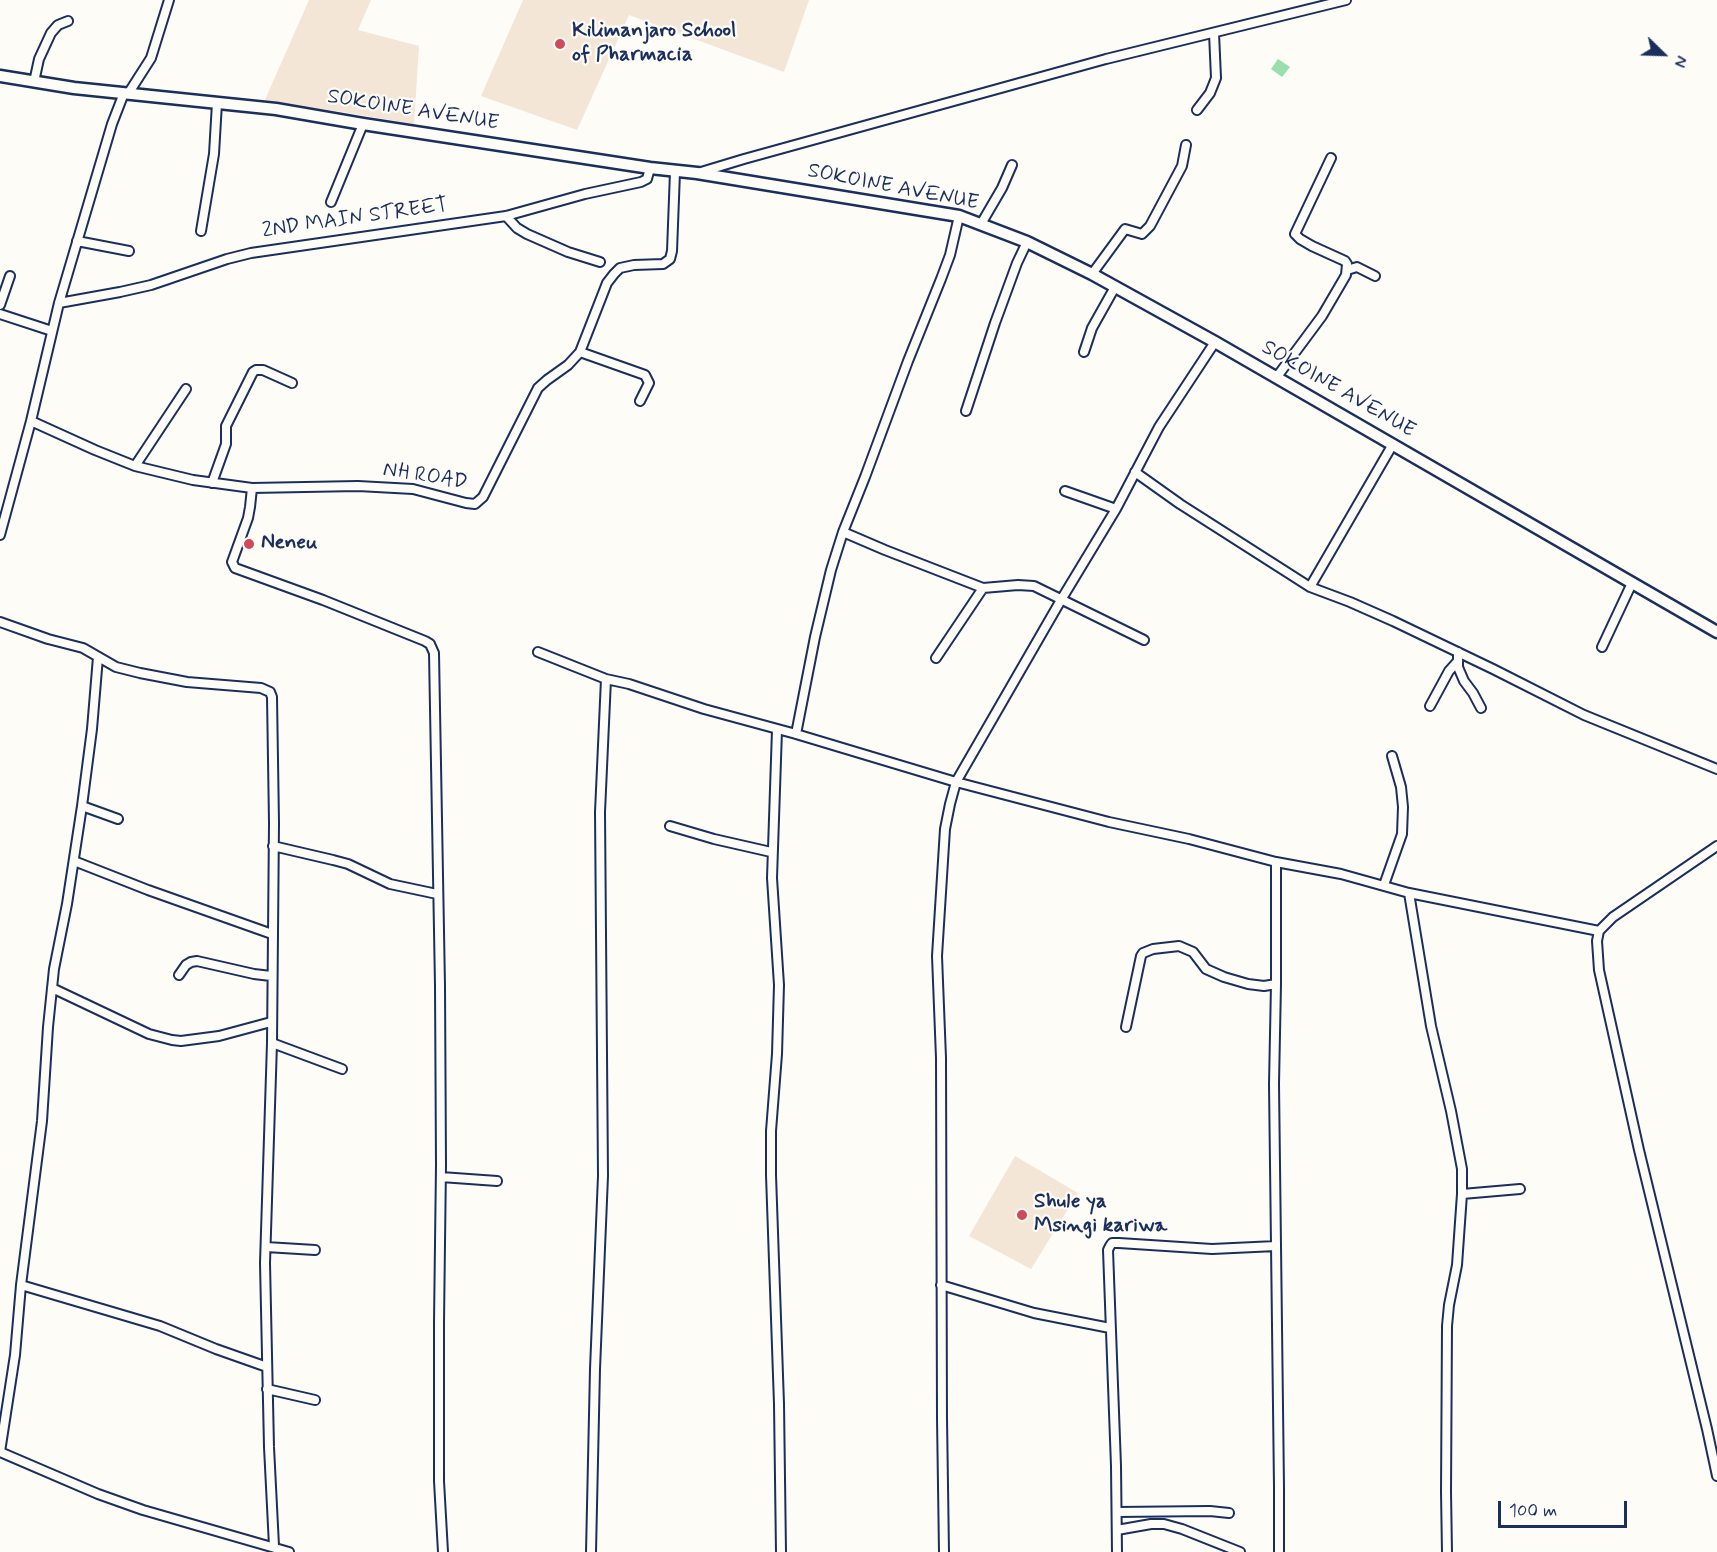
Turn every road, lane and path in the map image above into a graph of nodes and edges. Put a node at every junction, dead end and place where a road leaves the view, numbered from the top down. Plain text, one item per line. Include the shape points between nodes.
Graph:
1 (169, 0) edge
2 (1346, 0) edge
3 (68, 21) dead end
4 (1214, 33) junction
5 (0, 76) edge
6 (34, 82) junction
7 (126, 94) junction
8 (217, 103) junction
9 (1197, 110) dead end
10 (363, 124) junction
11 (1186, 145) dead end
12 (1331, 158) dead end
13 (1012, 165) dead end
14 (650, 168) junction
15 (675, 171) junction
16 (697, 173) junction
17 (331, 202) dead end
18 (506, 216) junction
19 (959, 216) junction
20 (981, 224) junction
21 (201, 231) dead end
22 (78, 241) junction
23 (1027, 242) junction
24 (129, 251) dead end
25 (600, 262) dead end
26 (1347, 270) junction
27 (1092, 274) junction
28 (10, 276) dead end
29 (1375, 276) dead end
30 (1115, 287) junction
31 (59, 303) junction
32 (0, 304) edge
33 (0, 314) edge
34 (52, 331) junction
35 (1215, 342) junction
36 (580, 352) junction
37 (1084, 352) dead end
38 (1276, 378) junction
39 (292, 383) dead end
40 (186, 389) dead end
41 (640, 401) dead end
42 (966, 411) dead end
43 (32, 421) junction
44 (1394, 444) junction
45 (135, 466) junction
46 (1135, 472) junction
47 (212, 483) junction
48 (252, 488) junction
49 (1065, 491) dead end
50 (1116, 509) junction
51 (843, 532) junction
52 (0, 535) edge
53 (1632, 583) junction
54 (1310, 587) junction
55 (983, 588) junction
56 (1061, 600) junction
57 (0, 622) edge
58 (1717, 632) edge
59 (1144, 640) dead end
60 (1602, 647) dead end
61 (538, 652) dead end
62 (98, 657) junction
63 (1458, 657) junction
64 (936, 658) dead end
65 (606, 679) junction
66 (1430, 706) dead end
67 (1480, 708) dead end
68 (777, 730) junction
69 (796, 734) junction
70 (1392, 756) dead end
71 (1717, 769) edge
72 (956, 782) junction
73 (82, 806) junction
74 (118, 819) dead end
75 (670, 826) dead end
76 (273, 846) junction
77 (1717, 846) edge
78 (771, 852) junction
79 (74, 861) junction
80 (1276, 862) junction
81 (1384, 885) junction
82 (1409, 893) junction
83 (438, 894) junction
84 (1599, 932) junction
85 (272, 934) junction
86 (179, 975) dead end
87 (271, 976) junction
88 (1276, 984) junction
89 (52, 988) junction
90 (271, 1022) junction
91 (1126, 1027) dead end
92 (272, 1043) junction
93 (342, 1070) dead end
94 (441, 1176) junction
95 (496, 1181) dead end
96 (1520, 1189) dead end
97 (1462, 1194) junction
98 (266, 1246) junction
99 (1276, 1246) junction
100 (315, 1250) dead end
101 (21, 1285) junction
102 (941, 1285) junction
103 (1110, 1328) junction
104 (267, 1366) junction
105 (267, 1389) junction
106 (315, 1400) dead end
107 (0, 1452) edge
108 (1717, 1476) edge
109 (1117, 1512) junction
110 (1229, 1514) dead end
111 (1118, 1530) junction
112 (274, 1546) junction
113 (289, 1552) edge
114 (443, 1552) edge
115 (591, 1552) edge
116 (781, 1552) edge
117 (944, 1552) edge
118 (1117, 1552) edge
119 (1240, 1552) edge
120 (1279, 1552) edge
121 (1447, 1552) edge

1 - 7 street via 151,58
2 - 4 street
3 - 6 street via 51,33 39,58
4 - 9 street via 1216,78
4 - 16 street via 1106,59
5 - 6 street, SOKOINE AVENUE
6 - 7 street, SOKOINE AVENUE
7 - 8 street, SOKOINE AVENUE
7 - 22 street via 112,124
8 - 10 street, SOKOINE AVENUE
8 - 21 street via 214,154
10 - 14 street, SOKOINE AVENUE
10 - 17 street
11 - 27 street via 1182,166 1150,226 1142,234 1125,229
12 - 26 street via 1295,234 1345,261
13 - 20 street
14 - 15 street, SOKOINE AVENUE
14 - 18 street, 2ND MAIN STREET via 641,182
15 - 16 street, SOKOINE AVENUE
15 - 36 street, NH ROAD via 670,259 663,264 620,268 614,274
16 - 19 street, SOKOINE AVENUE
18 - 25 street via 527,234
18 - 31 street, 2ND MAIN STREET via 250,253 151,285
19 - 20 street, SOKOINE AVENUE
19 - 51 street via 950,255
20 - 23 street, SOKOINE AVENUE
22 - 24 street
22 - 31 street
23 - 27 street, SOKOINE AVENUE
23 - 42 street
26 - 29 street via 1357,267
26 - 38 street via 1322,316
27 - 30 street, SOKOINE AVENUE
28 - 32 street
30 - 35 street, SOKOINE AVENUE
30 - 37 street via 1092,328
31 - 34 street
33 - 34 street
34 - 43 street
35 - 38 street, SOKOINE AVENUE
35 - 46 street via 1159,427
36 - 41 street via 645,375 649,383
36 - 48 street, NH ROAD via 538,388 483,497 474,504 413,489
38 - 44 street, SOKOINE AVENUE
39 - 47 street via 263,370 253,372 226,426 226,444
40 - 45 street
43 - 45 street, NH ROAD
43 - 52 street
44 - 53 street, SOKOINE AVENUE
44 - 54 street
45 - 47 street, NH ROAD
46 - 50 street
46 - 54 street
47 - 48 street, NH ROAD
48 - 83 street via 248,518 232,562 235,568 425,641 434,653
49 - 50 street
50 - 56 street
51 - 55 street
51 - 69 street via 825,589
53 - 58 street, SOKOINE AVENUE
53 - 60 street
54 - 63 street via 1350,602
55 - 56 street via 1034,586
55 - 64 street
56 - 59 street
56 - 72 street
57 - 62 street via 83,648
61 - 65 street
62 - 73 street
62 - 76 street via 140,673 270,692
63 - 66 street
63 - 67 street via 1464,681
63 - 71 street via 1584,715
65 - 68 street
65 - 115 street via 600,812 603,1196
68 - 69 street
68 - 78 street
69 - 72 street
70 - 81 street via 1404,807 1402,834
72 - 80 street
72 - 102 street via 945,829 937,956
73 - 74 street
73 - 79 street
75 - 78 street
76 - 83 street via 348,864 390,884
76 - 85 street
77 - 84 street via 1613,917
78 - 116 street via 779,985 771,1174
79 - 85 street
79 - 89 street
80 - 81 street
80 - 88 street
81 - 82 street
82 - 84 street
82 - 97 street via 1431,1026 1462,1170
83 - 94 street
84 - 108 street via 1599,970
85 - 87 street
86 - 87 street via 186,965 197,961
87 - 90 street
88 - 91 street via 1248,984 1224,977 1206,969 1192,952 1179,946 1153,949 1141,956
88 - 99 street
89 - 90 street via 149,1034 172,1040 219,1036
89 - 101 street via 42,1121
90 - 92 street
92 - 93 street
92 - 98 street
94 - 95 street
94 - 114 street via 439,1481
96 - 97 street
97 - 121 street via 1448,1326
98 - 100 street
98 - 104 street
99 - 103 street via 1212,1248 1112,1243 1108,1250
99 - 120 street
101 - 104 street via 160,1326
101 - 107 street
102 - 103 street via 1034,1313
102 - 117 street
103 - 109 street
104 - 105 street
105 - 106 street
105 - 112 street
107 - 112 street via 125,1504
109 - 110 street
109 - 111 street
111 - 118 street
111 - 119 street via 1164,1524
112 - 113 street

